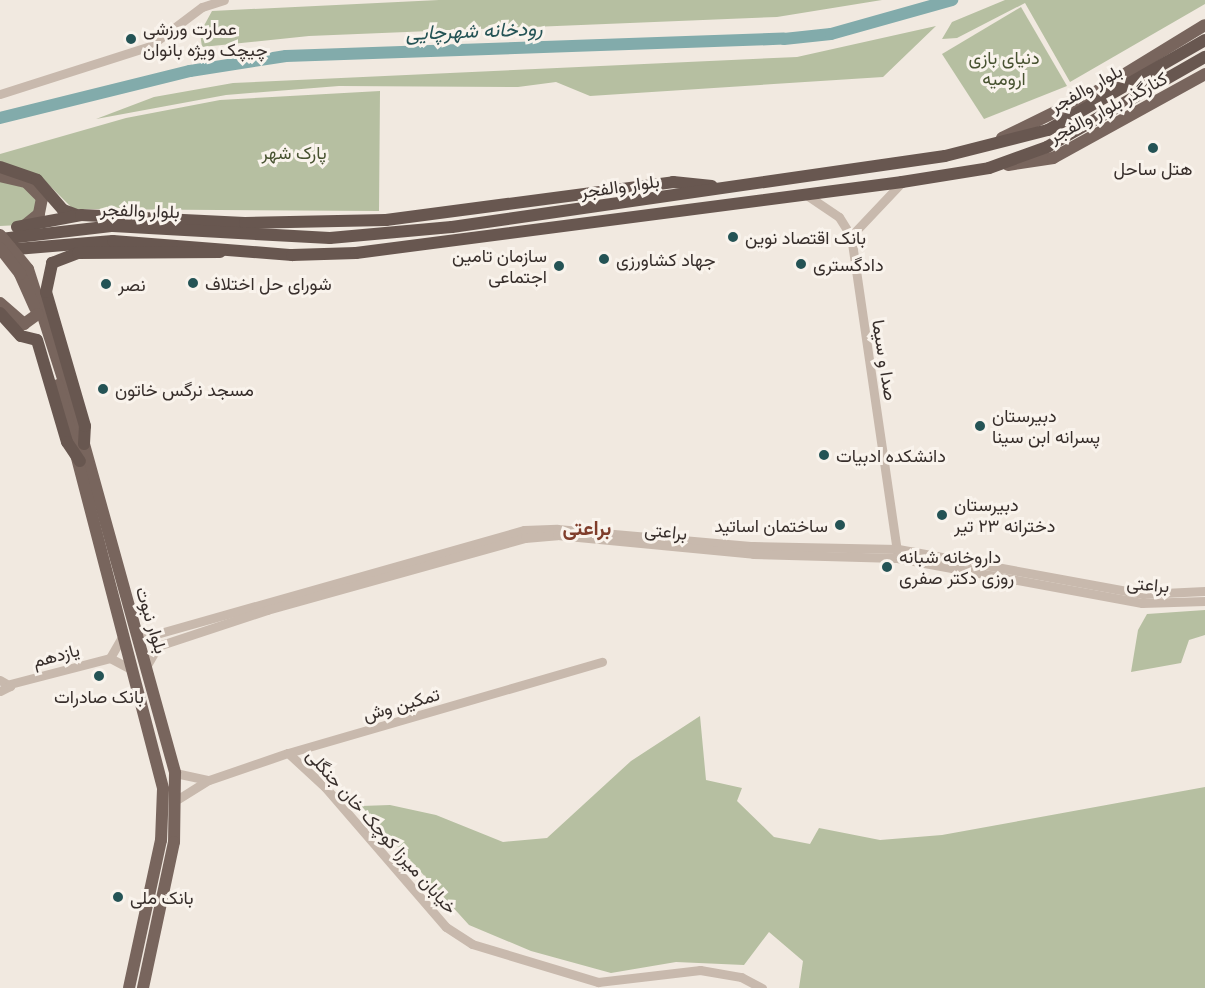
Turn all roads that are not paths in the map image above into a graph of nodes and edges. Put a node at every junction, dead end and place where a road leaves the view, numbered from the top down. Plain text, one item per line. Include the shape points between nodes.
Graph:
1 (224, 0) edge
2 (1205, 25) edge
3 (1205, 40) edge
4 (1205, 57) edge
5 (1205, 74) edge
6 (0, 94) edge
7 (977, 150) junction
8 (0, 167) edge
9 (988, 168) junction
10 (0, 176) edge
11 (902, 182) junction
12 (731, 189) junction
13 (808, 196) junction
14 (81, 215) junction
15 (22, 226) junction
16 (3, 235) edge
17 (851, 236) junction
18 (60, 243) junction
19 (0, 249) edge
20 (240, 250) junction
21 (0, 259) edge
22 (24, 272) junction
23 (0, 303) edge
24 (0, 313) edge
25 (38, 314) junction
26 (84, 444) junction
27 (80, 461) junction
28 (897, 554) junction
29 (1205, 591) edge
30 (1205, 601) edge
31 (136, 629) junction
32 (123, 632) junction
33 (110, 658) junction
34 (602, 662) dead end
35 (147, 665) junction
36 (131, 669) junction
37 (3, 679) edge
38 (0, 691) edge
39 (155, 695) junction
40 (140, 699) junction
41 (166, 727) junction
42 (149, 734) junction
43 (288, 753) junction
44 (175, 773) junction
45 (209, 780) junction
46 (178, 799) junction
47 (129, 988) edge
48 (143, 988) edge
49 (762, 988) edge

1 - 6 street via 202,8 150,46
2 - 7 main road, کنارگذر بلوار والفجر via 1092,94
3 - 7 highway, بلوار والفجر via 1088,111
4 - 9 highway, بلوار والفجر via 1047,147
5 - 9 main road, کنارگذر بلوار والفجر via 1053,158
7 - 12 highway, بلوار والفجر
8 - 14 highway via 37,180 63,210
9 - 11 highway, بلوار والفجر
10 - 15 main road via 26,182 42,198 39,214
11 - 13 highway, بلوار والفجر
11 - 17 street
12 - 14 highway via 673,182 342,222
12 - 16 highway, بلوار والفجر via 330,238 113,226
13 - 17 street, صدا و سیما via 839,217
13 - 20 highway, بلوار والفجر via 426,247 291,255
14 - 15 highway
15 - 16 highway
16 - 22 main road, bridge
17 - 28 street, صدا و سیما
18 - 19 highway, بلوار والفجر
18 - 20 highway, بلوار والفجر via 167,242
18 - 21 main road
19 - 22 main road, bridge
20 - 26 highway via 199,255 78,253 52,263 46,292 85,426
22 - 25 main road, بلوار نبوت
22 - 26 main road, بلوار نبوت
23 - 25 main road via 24,324
24 - 27 highway via 21,336 37,340 67,442
25 - 27 main road, بلوار نبوت
26 - 31 main road, بلوار نبوت
27 - 32 main road, بلوار نبوت
28 - 29 street, براعتی via 1143,594
28 - 30 street, براعتی via 1142,603
28 - 31 street, براعتی via 524,530 153,635
28 - 35 street, براعتی via 525,538 158,646
31 - 35 main road, بلوار نبوت
32 - 33 street via 122,645
32 - 36 main road, بلوار نبوت
33 - 36 street
33 - 37 street, یازدهم
34 - 43 street, تمکین وش
35 - 39 main road, بلوار نبوت
36 - 40 main road, بلوار نبوت
37 - 38 street
39 - 40 main road via 145,705
39 - 41 main road, بلوار نبوت
40 - 42 main road, بلوار نبوت
41 - 42 main road via 155,725
41 - 44 main road, بلوار نبوت
42 - 47 main road, بلوار نبوت via 163,789 164,824
43 - 45 street, تمکین وش
43 - 49 street, خیابان میرزا کوچک خان جنگلی via 325,787 446,927 472,944 598,982 700,970 741,977
44 - 45 street
44 - 46 main road, بلوار نبوت
45 - 46 street, تمکین وش
46 - 48 main road, بلوار نبوت

